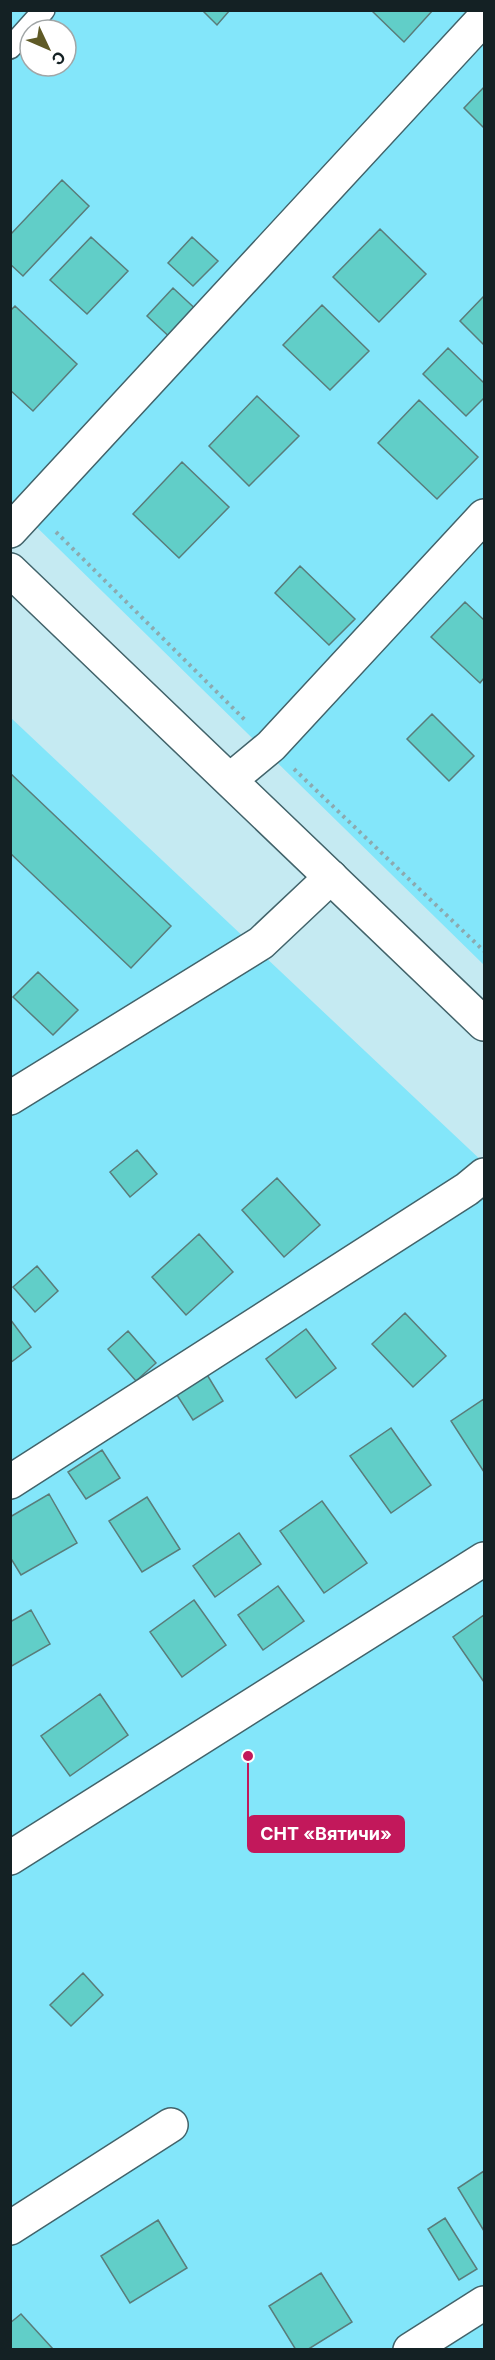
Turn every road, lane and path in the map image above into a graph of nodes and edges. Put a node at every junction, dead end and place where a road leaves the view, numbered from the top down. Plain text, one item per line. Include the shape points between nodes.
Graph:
1 (44, 10) edge
2 (484, 18) edge
3 (10, 48) edge
4 (484, 516) edge
5 (10, 531) edge
6 (11, 571) edge
7 (230, 780) junction
8 (331, 877) junction
9 (481, 1015) edge
10 (10, 1098) edge
11 (484, 1175) edge
12 (10, 1482) edge
13 (484, 1559) edge
14 (10, 1858) edge
15 (171, 2125) dead end
16 (10, 2228) edge
17 (484, 2303) edge
18 (410, 2349) edge

1 - 3 lane
2 - 5 street
4 - 7 street via 271,746
6 - 7 street
7 - 8 street
8 - 9 street
8 - 10 street via 261,943
11 - 12 street
13 - 14 street
15 - 16 street
17 - 18 street

